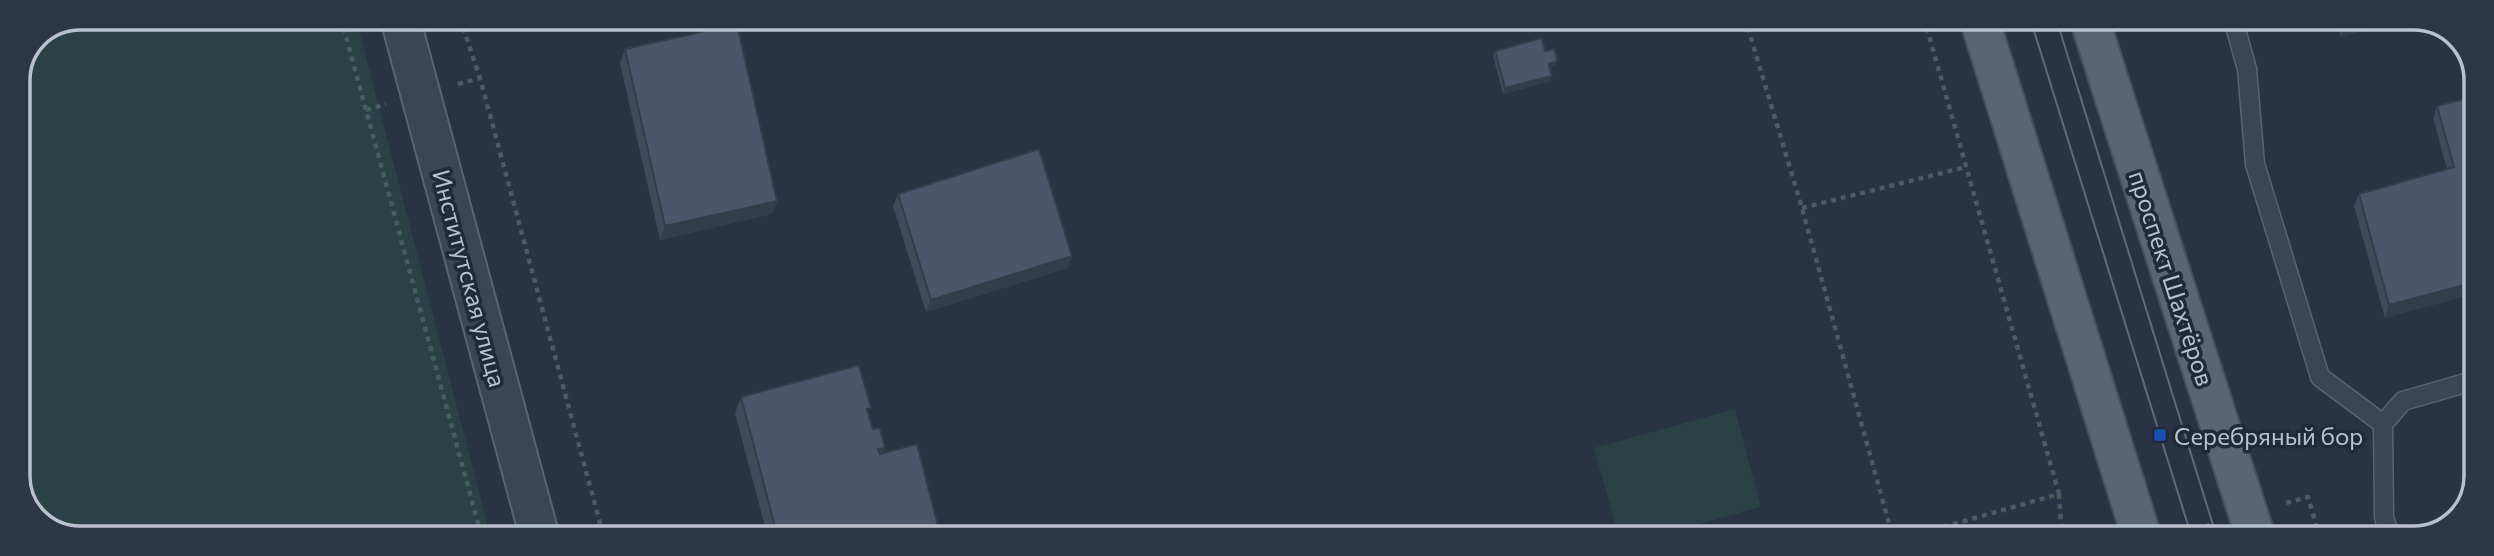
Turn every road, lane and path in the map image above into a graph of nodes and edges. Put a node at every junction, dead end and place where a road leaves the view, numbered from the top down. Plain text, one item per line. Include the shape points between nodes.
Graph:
1 (344, 30) edge
2 (403, 30) edge
3 (464, 30) edge
4 (1749, 30) edge
5 (1927, 30) edge
6 (1983, 30) edge
7 (2093, 30) edge
8 (2236, 30) edge
9 (480, 78) junction
10 (421, 94) junction
11 (366, 110) junction
12 (1966, 167) junction
13 (1802, 208) junction
14 (2464, 383) edge
15 (2383, 424) junction
16 (2059, 494) junction
17 (479, 526) edge
18 (537, 526) edge
19 (601, 526) edge
20 (1889, 526) edge
21 (1947, 526) edge
22 (2061, 526) edge
23 (2138, 526) edge
24 (2252, 526) edge
25 (2387, 526) edge

1 - 11 path
2 - 10 street, Институтская улица
3 - 9 path
4 - 13 path
5 - 12 path
6 - 23 main road
7 - 24 main road, проспект Шахтёров
8 - 15 lane via 2247,69 2255,164 2320,377
9 - 10 path
9 - 19 path
10 - 11 path
10 - 18 street, Институтская улица
11 - 17 path
12 - 13 path
12 - 16 path
13 - 20 path
14 - 15 lane via 2403,401
15 - 25 lane
16 - 21 path
16 - 22 path

